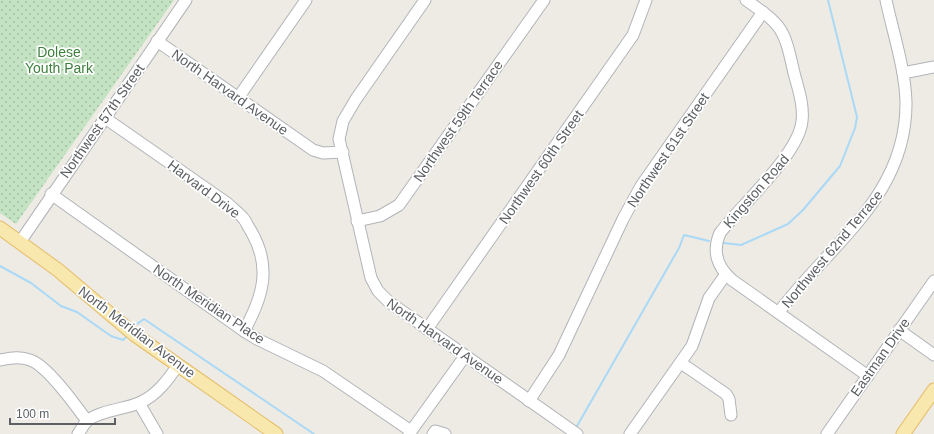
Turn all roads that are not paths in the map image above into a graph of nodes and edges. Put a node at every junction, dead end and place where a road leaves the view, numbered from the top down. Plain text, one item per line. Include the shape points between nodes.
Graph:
1 (186, 0) edge
2 (306, 0) edge
3 (424, 0) edge
4 (544, 0) edge
5 (646, 0) edge
6 (746, 0) edge
7 (886, 0) edge
8 (763, 12) junction
9 (157, 41) junction
10 (934, 67) edge
11 (903, 73) junction
12 (238, 98) junction
13 (105, 118) junction
14 (343, 152) junction
15 (51, 194) junction
16 (357, 221) junction
17 (0, 228) edge
18 (20, 242) junction
19 (726, 274) junction
20 (934, 281) edge
21 (779, 312) junction
22 (427, 329) junction
23 (899, 330) junction
24 (244, 331) junction
25 (934, 355) edge
26 (465, 356) junction
27 (0, 360) edge
28 (681, 363) junction
29 (178, 365) junction
30 (868, 376) junction
31 (933, 392) edge
32 (529, 401) junction
33 (139, 403) junction
34 (731, 415) dead end
35 (87, 421) junction
36 (410, 433) edge
37 (78, 434) edge
38 (157, 434) edge
39 (276, 434) edge
40 (433, 434) edge
41 (445, 434) edge
42 (577, 434) edge
43 (630, 434) edge
44 (827, 434) edge
45 (903, 434) edge

1 - 9 street, Northwest 57th Street
2 - 12 street
3 - 14 street via 343,121 339,139
4 - 16 street, Northwest 59th Terrace via 399,205 380,216
5 - 22 street, Northwest 60th Street via 632,35
6 - 8 street, Kingston Road
7 - 11 street, Northwest 62nd Terrace
8 - 19 street, Kingston Road via 779,25 786,39 801,104 802,122 791,151 720,233 716,251 719,264
8 - 32 street, Northwest 61st Street via 641,186 559,355
9 - 12 street, North Harvard Avenue
9 - 13 street, Northwest 57th Street
10 - 11 street
11 - 21 street, Northwest 62nd Terrace via 906,101 904,127 897,158 885,185 866,212 804,280
12 - 14 street, North Harvard Avenue via 313,150 323,153
13 - 15 street, Northwest 57th Street
13 - 24 street, Harvard Drive via 227,203 244,218 258,243 264,282 256,309
14 - 16 street, North Harvard Avenue
15 - 18 street, Northwest 57th Street
15 - 24 street, North Meridian Place
16 - 22 street, North Harvard Avenue via 371,278 378,291
17 - 18 main road, North Meridian Avenue
18 - 29 main road, North Meridian Avenue via 53,266 135,335
19 - 21 street, Kingston Road
19 - 28 street via 709,298 696,338
20 - 23 street, Eastman Drive
21 - 30 street, Kingston Road
22 - 26 street, North Harvard Avenue
23 - 25 street
23 - 30 street, Eastman Drive
24 - 36 street, North Meridian Place via 323,371
26 - 32 street, North Harvard Avenue
26 - 36 street
27 - 35 street via 16,357 32,360 48,374
28 - 34 street via 726,394
28 - 43 street
29 - 33 street via 153,395
29 - 39 main road, North Meridian Avenue
30 - 44 street, Eastman Drive
31 - 45 main road
32 - 42 street, North Harvard Avenue
33 - 35 street via 112,410
33 - 38 street
35 - 37 street
40 - 41 street via 435,431

